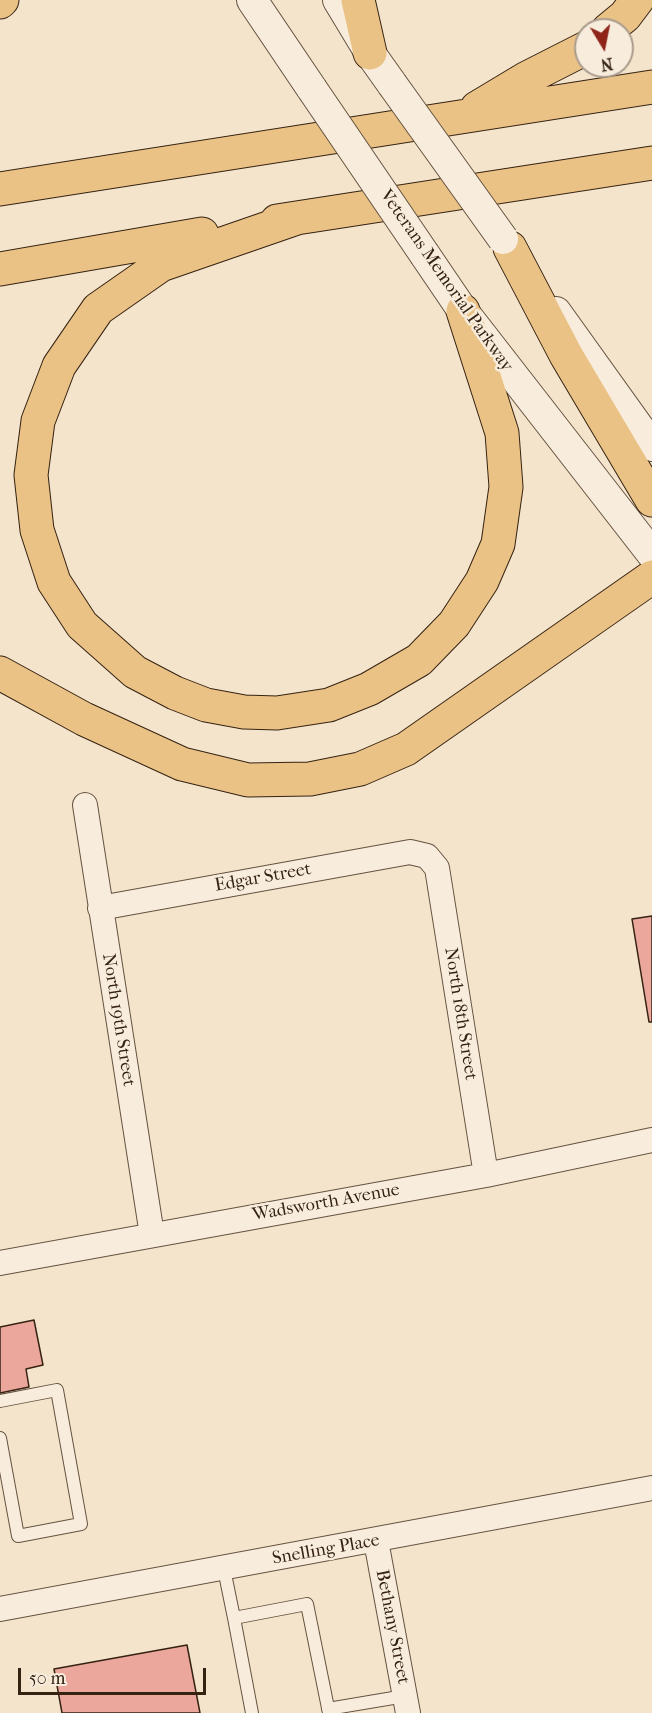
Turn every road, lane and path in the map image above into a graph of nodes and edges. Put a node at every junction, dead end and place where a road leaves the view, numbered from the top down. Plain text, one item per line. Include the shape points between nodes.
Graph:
1 (252, 0) edge
2 (338, 0) edge
3 (358, 0) edge
4 (637, 0) edge
5 (623, 18) edge
6 (370, 53) junction
7 (574, 54) edge
8 (652, 87) edge
9 (463, 117) junction
10 (652, 163) edge
11 (0, 189) edge
12 (297, 218) junction
13 (506, 243) junction
14 (0, 269) edge
15 (463, 311) junction
16 (652, 446) edge
17 (652, 500) edge
18 (652, 554) edge
19 (652, 577) edge
20 (0, 673) edge
21 (85, 805) dead end
22 (427, 856) joint
23 (100, 908) junction
24 (652, 1140) edge
25 (486, 1175) junction
26 (152, 1235) junction
27 (0, 1263) edge
28 (0, 1401) edge
29 (0, 1437) edge
30 (652, 1488) edge
31 (376, 1541) junction
32 (224, 1569) junction
33 (0, 1609) edge
34 (234, 1618) junction
35 (406, 1705) edge
36 (328, 1711) edge
37 (252, 1713) edge

1 - 15 street, Veterans Memorial Parkway, bridge
2 - 6 street
3 - 6 highway
4 - 5 highway
6 - 13 street, bridge
7 - 9 highway
8 - 9 highway
9 - 11 highway
10 - 12 highway
12 - 14 highway
12 - 15 highway via 161,265 98,309 59,366 42,410 31,475 37,530 54,582 82,625 135,672 206,705 244,712 298,710 329,705 369,689 418,660 454,624 482,581 498,544 507,487 502,433
13 - 16 street
13 - 17 highway via 566,355
15 - 18 street, Veterans Memorial Parkway
19 - 20 highway via 406,749 360,769 310,779 248,780 182,764
21 - 23 street, North 19th Street
22 - 23 street, Edgar Street via 410,852
22 - 25 street, North 18th Street via 437,868
23 - 26 street, North 19th Street
24 - 25 street, Wadsworth Avenue
25 - 26 street, Wadsworth Avenue
26 - 27 street, Wadsworth Avenue
28 - 29 lane via 57,1390 81,1524 18,1536
30 - 31 street, Snelling Place
31 - 32 street, Snelling Place
31 - 35 street, Bethany Street
32 - 33 street, Snelling Place
32 - 34 lane
34 - 36 lane via 307,1604
34 - 37 lane
35 - 36 lane

